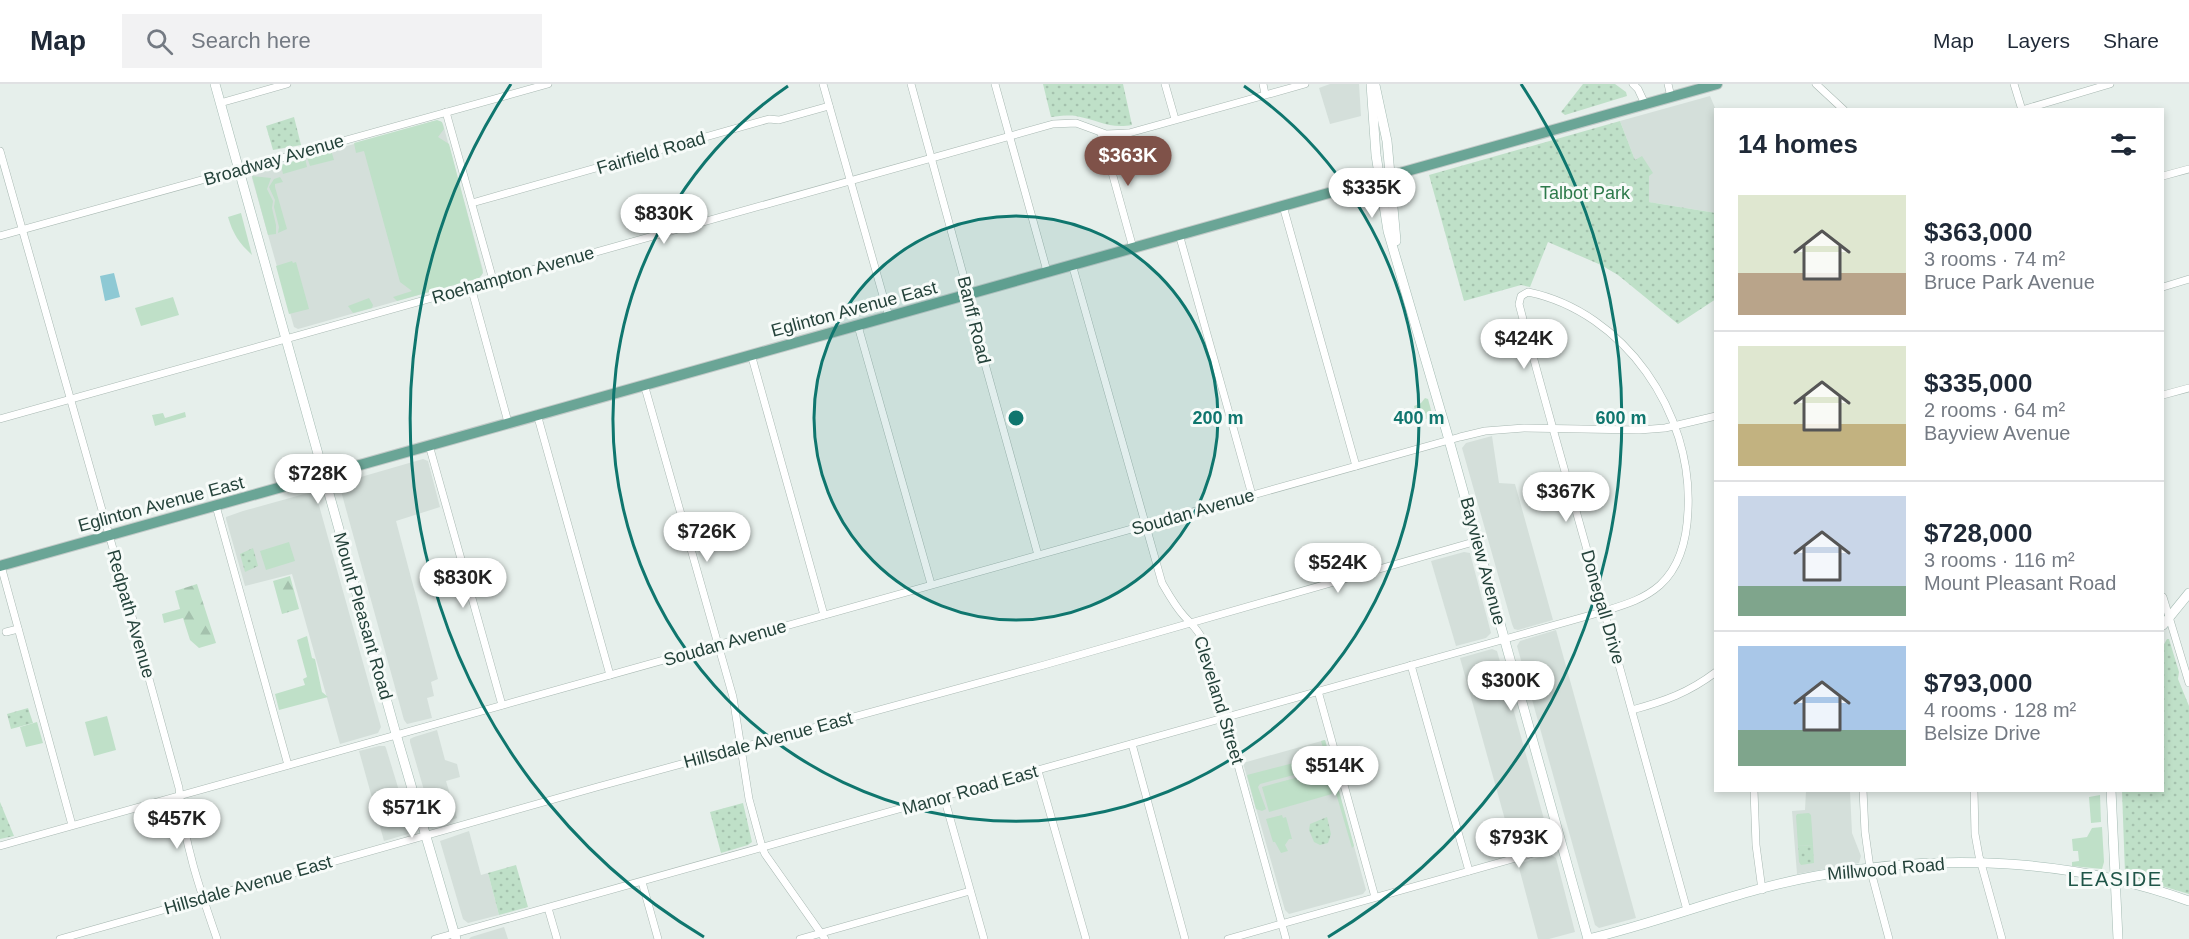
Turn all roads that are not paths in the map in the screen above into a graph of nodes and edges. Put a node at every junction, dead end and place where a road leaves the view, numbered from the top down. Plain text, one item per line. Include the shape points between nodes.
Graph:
1 (216, 84) edge
2 (287, 84) edge
3 (548, 84) edge
4 (823, 84) edge
5 (910, 84) edge
6 (995, 84) edge
7 (1165, 84) edge
8 (1263, 84) edge
9 (1305, 84) edge
10 (1373, 84) edge
11 (1633, 84) edge
12 (1668, 84) edge
13 (1717, 84) edge
14 (1816, 84) edge
15 (2014, 84) edge
16 (2110, 84) edge
17 (1265, 94) junction
18 (1671, 97) junction
19 (220, 103) junction
20 (1645, 104) junction
21 (829, 106) junction
22 (1842, 108) edge
23 (2021, 108) edge
24 (2029, 108) edge
25 (446, 112) junction
26 (1175, 119) junction
27 (1101, 133) junction
28 (1011, 135) junction
29 (0, 151) edge
30 (931, 159) junction
31 (2189, 169) edge
32 (239, 170) junction
33 (2164, 176) edge
34 (1384, 177) junction
35 (850, 180) junction
36 (472, 203) junction
37 (1283, 206) junction
38 (23, 230) junction
39 (1179, 234) junction
40 (0, 236) edge
41 (1133, 248) junction
42 (1072, 264) junction
43 (1047, 271) junction
44 (2189, 279) edge
45 (493, 280) junction
46 (471, 287) junction
47 (2164, 287) edge
48 (968, 295) junction
49 (1519, 304) joint
50 (889, 317) junction
51 (858, 326) junction
52 (286, 339) junction
53 (751, 354) junction
54 (644, 384) junction
55 (2189, 388) edge
56 (2164, 395) edge
57 (70, 399) junction
58 (537, 414) junction
59 (1714, 417) edge
60 (0, 419) edge
61 (508, 422) junction
62 (1675, 427) junction
63 (1553, 428) junction
64 (1449, 440) junction
65 (429, 445) junction
66 (1356, 466) junction
67 (324, 475) junction
68 (1252, 495) junction
69 (216, 506) junction
70 (1145, 525) junction
71 (109, 535) junction
72 (1477, 541) junction
73 (1038, 555) junction
74 (0, 566) edge
75 (931, 585) junction
76 (2189, 593) edge
77 (2164, 605) edge
78 (1604, 611) junction
79 (824, 615) junction
80 (2166, 621) edge
81 (1191, 622) junction
82 (18, 628) junction
83 (6, 632) dead end
84 (1504, 639) junction
85 (717, 645) junction
86 (1412, 665) junction
87 (1714, 673) edge
88 (610, 675) junction
89 (2189, 683) edge
90 (1318, 691) junction
91 (502, 705) junction
92 (1632, 710) junction
93 (1225, 717) junction
94 (396, 734) junction
95 (1132, 744) junction
96 (741, 748) junction
97 (288, 765) junction
98 (1038, 771) junction
99 (1754, 792) edge
100 (1863, 792) edge
101 (1974, 792) edge
102 (2111, 792) edge
103 (179, 796) junction
104 (944, 797) junction
105 (72, 825) junction
106 (425, 836) junction
107 (1562, 845) junction
108 (0, 846) edge
109 (762, 847) junction
110 (1981, 863) junction
111 (1870, 868) junction
112 (1469, 871) junction
113 (2115, 879) junction
114 (642, 882) junction
115 (1762, 890) junction
116 (970, 891) junction
117 (1375, 897) junction
118 (203, 898) junction
119 (2189, 901) edge
120 (548, 908) junction
121 (1687, 910) junction
122 (1282, 924) junction
123 (455, 936) edge
124 (822, 936) edge
125 (60, 939) edge
126 (217, 939) edge
127 (435, 939) edge
128 (557, 939) edge
129 (658, 939) edge
130 (800, 939) edge
131 (984, 939) edge
132 (1086, 939) edge
133 (1185, 939) edge
134 (1228, 939) edge
135 (1287, 939) edge
136 (1588, 939) edge
137 (1888, 939) edge
138 (2002, 939) edge
139 (2118, 939) edge

1 - 19 main road, Mount Pleasant Road
2 - 19 street
3 - 25 street, Broadway Avenue
4 - 21 street
5 - 30 street, Banff Road
6 - 28 street
7 - 26 street
8 - 17 street
9 - 17 street, Roehampton Avenue
10 - 34 main road, Bayview Avenue via 1387,141
11 - 20 street
12 - 18 street
13 - 18 main road, Eglinton Avenue East
14 - 22 street
15 - 23 street
16 - 24 street
17 - 26 street, Roehampton Avenue
18 - 20 main road, Eglinton Avenue East
19 - 32 main road, Mount Pleasant Road
20 - 34 main road, Eglinton Avenue East
21 - 35 street
21 - 36 street, Fairfield Road via 779,120 769,119
25 - 32 street, Broadway Avenue
25 - 36 street
26 - 27 street, Roehampton Avenue via 1129,133
27 - 28 street, Roehampton Avenue via 1085,125 1064,122
27 - 41 street
28 - 30 street, Roehampton Avenue
28 - 43 street
29 - 38 street, Redpath Avenue
30 - 35 street, Roehampton Avenue
30 - 48 street, Banff Road
31 - 33 street
32 - 38 street, Broadway Avenue
32 - 52 main road, Mount Pleasant Road
34 - 37 main road, Eglinton Avenue East
34 - 64 main road, Bayview Avenue via 1396,252
35 - 45 street, Roehampton Avenue
35 - 50 street
36 - 45 street
37 - 39 main road, Eglinton Avenue East
37 - 66 street
38 - 40 street, Broadway Avenue
38 - 57 street, Redpath Avenue
39 - 41 main road, Eglinton Avenue East
39 - 68 street
41 - 42 main road, Eglinton Avenue East
42 - 43 main road, Eglinton Avenue East
42 - 70 street, Cleveland Street
43 - 48 main road, Eglinton Avenue East
44 - 47 street
45 - 46 street, Roehampton Avenue
46 - 52 street, Roehampton Avenue
46 - 61 street
48 - 50 main road, Eglinton Avenue East
48 - 73 street, Banff Road
49 - 62 street, Manor Road East via 1525,293 1538,294 1576,311 1614,337 1655,384
49 - 63 street, Donegall Drive
50 - 51 main road, Eglinton Avenue East
51 - 53 main road, Eglinton Avenue East
51 - 75 street
52 - 57 street, Roehampton Avenue
52 - 67 main road, Mount Pleasant Road
53 - 54 main road, Eglinton Avenue East
53 - 79 street
54 - 58 main road, Eglinton Avenue East
54 - 85 street
55 - 56 street
57 - 60 street, Roehampton Avenue
57 - 71 street, Redpath Avenue
58 - 61 main road, Eglinton Avenue East
58 - 88 street
59 - 62 street, Soudan Avenue
61 - 65 main road, Eglinton Avenue East
62 - 63 street, Soudan Avenue
62 - 78 street, Manor Road East via 1688,483 1682,551 1662,583 1627,605
63 - 64 street, Soudan Avenue via 1505,429
63 - 78 street, Donegall Drive
64 - 66 street, Soudan Avenue
64 - 72 main road, Bayview Avenue
65 - 67 main road, Eglinton Avenue East
65 - 91 street
66 - 68 street, Soudan Avenue
67 - 69 main road, Eglinton Avenue East
67 - 94 main road, Mount Pleasant Road
68 - 70 street, Soudan Avenue
69 - 71 main road, Eglinton Avenue East
69 - 97 street
70 - 73 street, Soudan Avenue
70 - 81 street, Cleveland Street via 1162,583
71 - 74 main road, Eglinton Avenue East
71 - 103 street, Redpath Avenue
72 - 81 street, Hillsdale Avenue East
72 - 84 main road, Bayview Avenue
73 - 75 street, Soudan Avenue
74 - 82 street
75 - 79 street, Soudan Avenue
76 - 80 main road
77 - 80 street
78 - 84 street, Manor Road East
78 - 92 street, Donegall Drive
79 - 85 street, Soudan Avenue
80 - 89 street
81 - 93 street, Cleveland Street via 1204,642
81 - 96 street, Hillsdale Avenue East
82 - 83 street
82 - 105 street
84 - 86 street, Manor Road East
84 - 107 main road, Bayview Avenue
85 - 88 street, Soudan Avenue
85 - 96 street via 733,698
86 - 90 street, Manor Road East
86 - 112 street
87 - 92 street via 1674,698
88 - 91 street, Soudan Avenue
90 - 93 street, Manor Road East
90 - 117 street
91 - 94 street, Soudan Avenue
92 - 121 street, Donegall Drive
93 - 95 street, Manor Road East
93 - 122 street, Cleveland Street
94 - 97 street, Soudan Avenue
94 - 106 main road, Mount Pleasant Road
95 - 98 street, Manor Road East
95 - 133 street
96 - 106 street, Hillsdale Avenue East
96 - 109 street
97 - 103 street, Soudan Avenue
98 - 104 street, Manor Road East
98 - 132 street
99 - 115 street
100 - 111 street
101 - 110 street via 1975,834
102 - 113 main road
103 - 105 street, Soudan Avenue
103 - 118 street, Redpath Avenue
104 - 109 street, Manor Road East
104 - 116 street
105 - 108 street, Soudan Avenue
106 - 118 street, Hillsdale Avenue East
106 - 123 main road, Mount Pleasant Road
107 - 112 street
107 - 136 main road, Bayview Avenue
109 - 114 street, Manor Road East
109 - 124 street
110 - 111 main road, Millwood Road
110 - 113 main road, Millwood Road via 2053,868
110 - 138 street
111 - 115 main road, Millwood Road via 1814,876
111 - 137 street
112 - 117 street
113 - 119 main road, Millwood Road
113 - 139 main road
114 - 120 street, Manor Road East
114 - 129 street
115 - 121 main road, Millwood Road
116 - 124 street
116 - 131 street
117 - 122 street
118 - 125 street, Hillsdale Avenue East
118 - 126 street, Redpath Avenue
120 - 123 street, Manor Road East
120 - 128 street
121 - 136 main road, Millwood Road
122 - 134 street
122 - 135 street, Cleveland Street
123 - 127 street, Manor Road East
124 - 130 street

